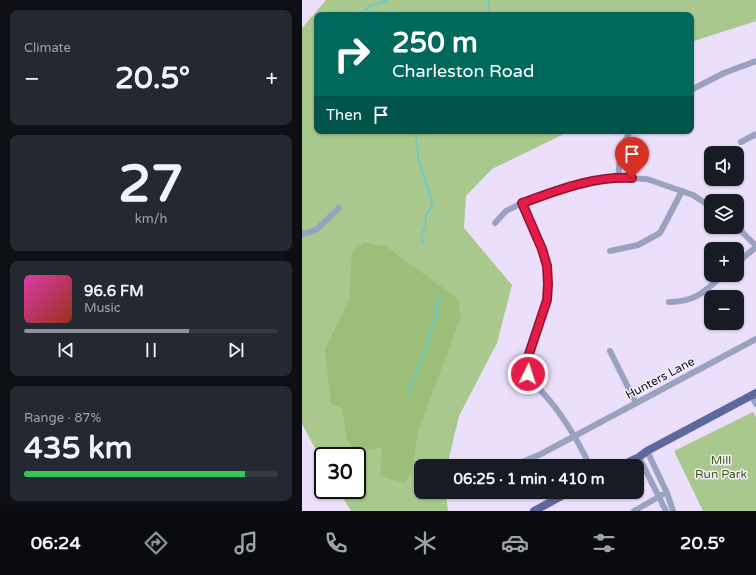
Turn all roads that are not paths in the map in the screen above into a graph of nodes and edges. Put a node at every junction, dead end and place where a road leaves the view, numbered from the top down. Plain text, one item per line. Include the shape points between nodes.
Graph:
1 (756, 61) edge
2 (694, 88) edge
3 (629, 134) edge
4 (756, 134) edge
5 (741, 142) dead end
6 (618, 178) junction
7 (682, 191) junction
8 (704, 202) edge
9 (522, 203) junction
10 (339, 208) dead end
11 (495, 223) dead end
12 (302, 234) edge
13 (744, 234) edge
14 (756, 246) edge
15 (610, 251) dead end
16 (744, 257) edge
17 (715, 282) edge
18 (669, 302) dead end
19 (756, 339) edge
20 (610, 351) dead end
21 (754, 394) edge
22 (636, 403) junction
23 (756, 404) edge
24 (574, 435) junction
25 (647, 451) junction
26 (638, 457) junction
27 (531, 459) edge
28 (586, 459) edge
29 (634, 459) edge
30 (667, 493) junction
31 (659, 497) junction
32 (556, 499) edge
33 (534, 511) edge
34 (634, 511) edge
35 (666, 511) edge
36 (673, 511) edge

1 - 2 street
3 - 6 street via 621,150
4 - 5 street
6 - 7 street via 647,179
6 - 9 street via 582,183
7 - 8 street
7 - 15 street via 660,233 638,245
9 - 11 street via 506,211
9 - 24 street via 542,249 547,266 548,284 547,300 526,368 530,379 559,411
10 - 12 street via 316,230
13 - 14 street
14 - 16 street
17 - 18 street via 690,300
19 - 22 street, Hunters Lane
20 - 22 street
21 - 23 street
21 - 25 main road
22 - 24 street, Hunters Lane
24 - 27 street, Hunters Lane
24 - 28 street
25 - 26 main road
25 - 30 street
26 - 29 main road
26 - 31 street
30 - 31 street
30 - 36 street
31 - 34 street
31 - 35 street
32 - 33 main road

